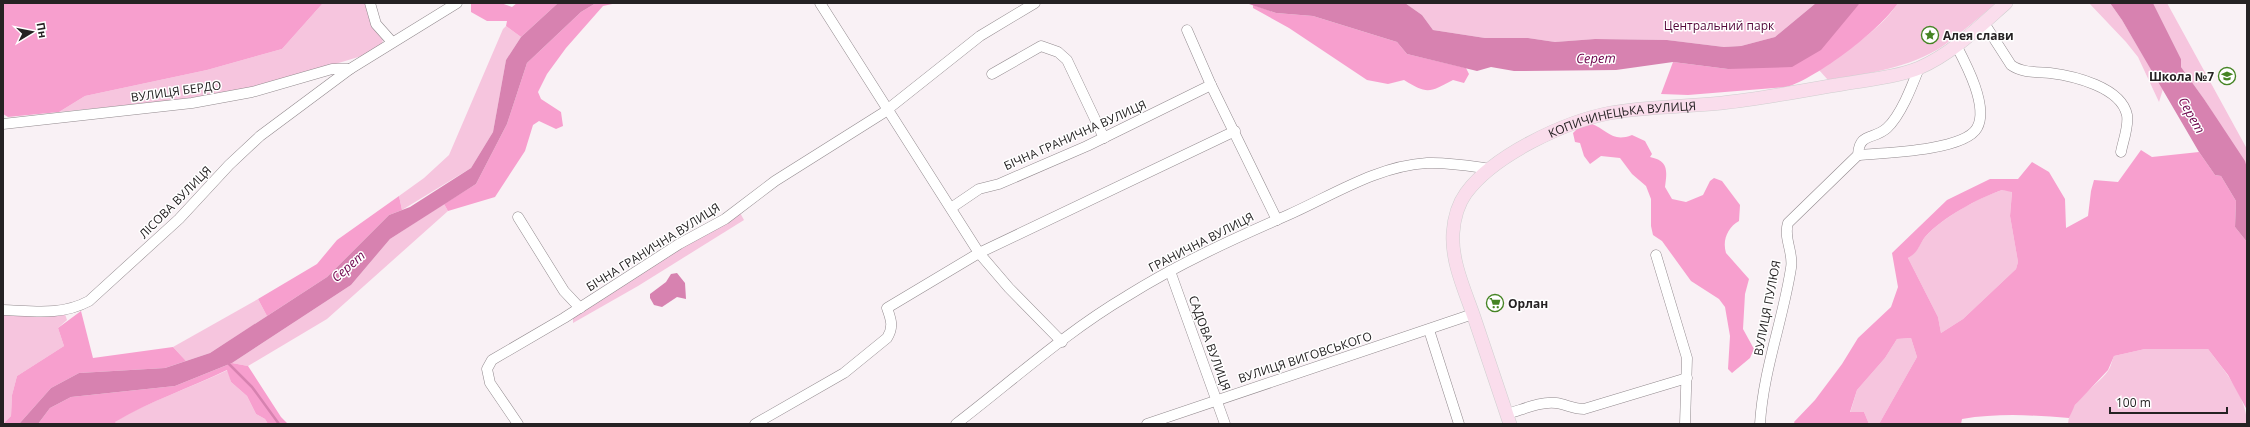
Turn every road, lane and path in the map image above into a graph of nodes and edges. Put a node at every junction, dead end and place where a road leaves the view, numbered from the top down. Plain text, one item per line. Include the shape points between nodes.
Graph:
1 (370, 3) edge
2 (457, 3) edge
3 (820, 3) edge
4 (1034, 3) edge
5 (2006, 3) edge
6 (1984, 23) junction
7 (1187, 30) dead end
8 (392, 42) junction
9 (1956, 45) junction
10 (1919, 68) junction
11 (350, 69) junction
12 (992, 74) dead end
13 (1211, 85) junction
14 (888, 110) junction
15 (3, 124) edge
16 (1235, 131) junction
17 (1104, 138) junction
18 (2121, 152) dead end
19 (1858, 155) junction
20 (1491, 169) junction
21 (951, 208) junction
22 (518, 217) dead end
23 (1277, 220) junction
24 (979, 253) junction
25 (1656, 255) dead end
26 (1170, 271) junction
27 (580, 308) junction
28 (3, 310) edge
29 (1473, 314) junction
30 (1429, 330) junction
31 (1062, 342) junction
32 (1686, 378) junction
33 (1217, 400) junction
34 (1508, 419) edge
35 (518, 424) edge
36 (755, 424) edge
37 (956, 424) edge
38 (1147, 424) edge
39 (1225, 424) edge
40 (1459, 424) edge
41 (1685, 424) edge
42 (1760, 424) edge

1 - 8 street via 376,24
2 - 8 street, ЛІСОВА ВУЛИЦЯ
3 - 14 street
4 - 14 street, БІЧНА ГРАНИЧНА ВУЛИЦЯ via 972,42
5 - 6 main road, КОПИЧИНЕЦЬКА ВУЛИЦЯ
6 - 9 main road, КОПИЧИНЕЦЬКА ВУЛИЦЯ
6 - 18 street via 2017,70 2058,74 2106,90 2119,99 2127,117
7 - 13 street
8 - 11 street, ЛІСОВА ВУЛИЦЯ
9 - 10 main road, КОПИЧИНЕЦЬКА ВУЛИЦЯ
9 - 19 street via 1974,79 1978,96 1979,124 1976,130 1931,149
10 - 19 street, ВУЛИЦЯ ПУЛЮЯ via 1906,97 1890,123 1885,129 1863,139 1858,146
10 - 20 main road, КОПИЧИНЕЦЬКА ВУЛИЦЯ via 1879,78 1724,103 1598,115 1551,133 1512,154
11 - 15 street, ВУЛИЦЯ БЕРДО via 332,69 252,92 192,103
11 - 28 street, ЛІСОВА ВУЛИЦЯ via 248,146 179,220 89,301 73,308 48,312
12 - 17 street via 1041,46 1058,52 1069,64
13 - 16 street
13 - 17 street, БІЧНА ГРАНИЧНА ВУЛИЦЯ
14 - 21 street
14 - 27 street, БІЧНА ГРАНИЧНА ВУЛИЦЯ via 775,181 724,219 679,244
16 - 23 street
16 - 24 street
17 - 21 street, БІЧНА ГРАНИЧНА ВУЛИЦЯ via 999,184 978,189
19 - 42 street, ВУЛИЦЯ ПУЛЮЯ via 1788,223 1786,234 1792,266 1762,400
20 - 23 street, ГРАНИЧНА ВУЛИЦЯ via 1436,163 1400,167 1362,180
20 - 29 main road, КОПИЧИНЕЦЬКА ВУЛИЦЯ via 1463,198 1453,230 1454,253
21 - 24 street
22 - 27 street via 564,291
23 - 26 street, ГРАНИЧНА ВУЛИЦЯ
24 - 31 street via 1008,288
24 - 36 street via 887,308 892,323 889,334 849,369
25 - 32 street via 1687,358
26 - 31 street, ГРАНИЧНА ВУЛИЦЯ via 1110,306
26 - 33 street, САДОВА ВУЛИЦЯ
27 - 35 street, БІЧНА ГРАНИЧНА ВУЛИЦЯ via 498,355 487,365 486,372 490,383
29 - 30 street, ВУЛИЦЯ ВИГОВСЬКОГО
29 - 34 main road, КОПИЧИНЕЦЬКА ВУЛИЦЯ
30 - 33 street, ВУЛИЦЯ ВИГОВСЬКОГО
30 - 40 street
31 - 37 street, ГРАНИЧНА ВУЛИЦЯ
32 - 34 street, КОПИЧИНЕЦЬКА ВУЛИЦЯ via 1584,409 1557,403 1540,404
32 - 41 street
33 - 38 street, ВУЛИЦЯ ВИГОВСЬКОГО
33 - 39 street, САДОВА ВУЛИЦЯ

